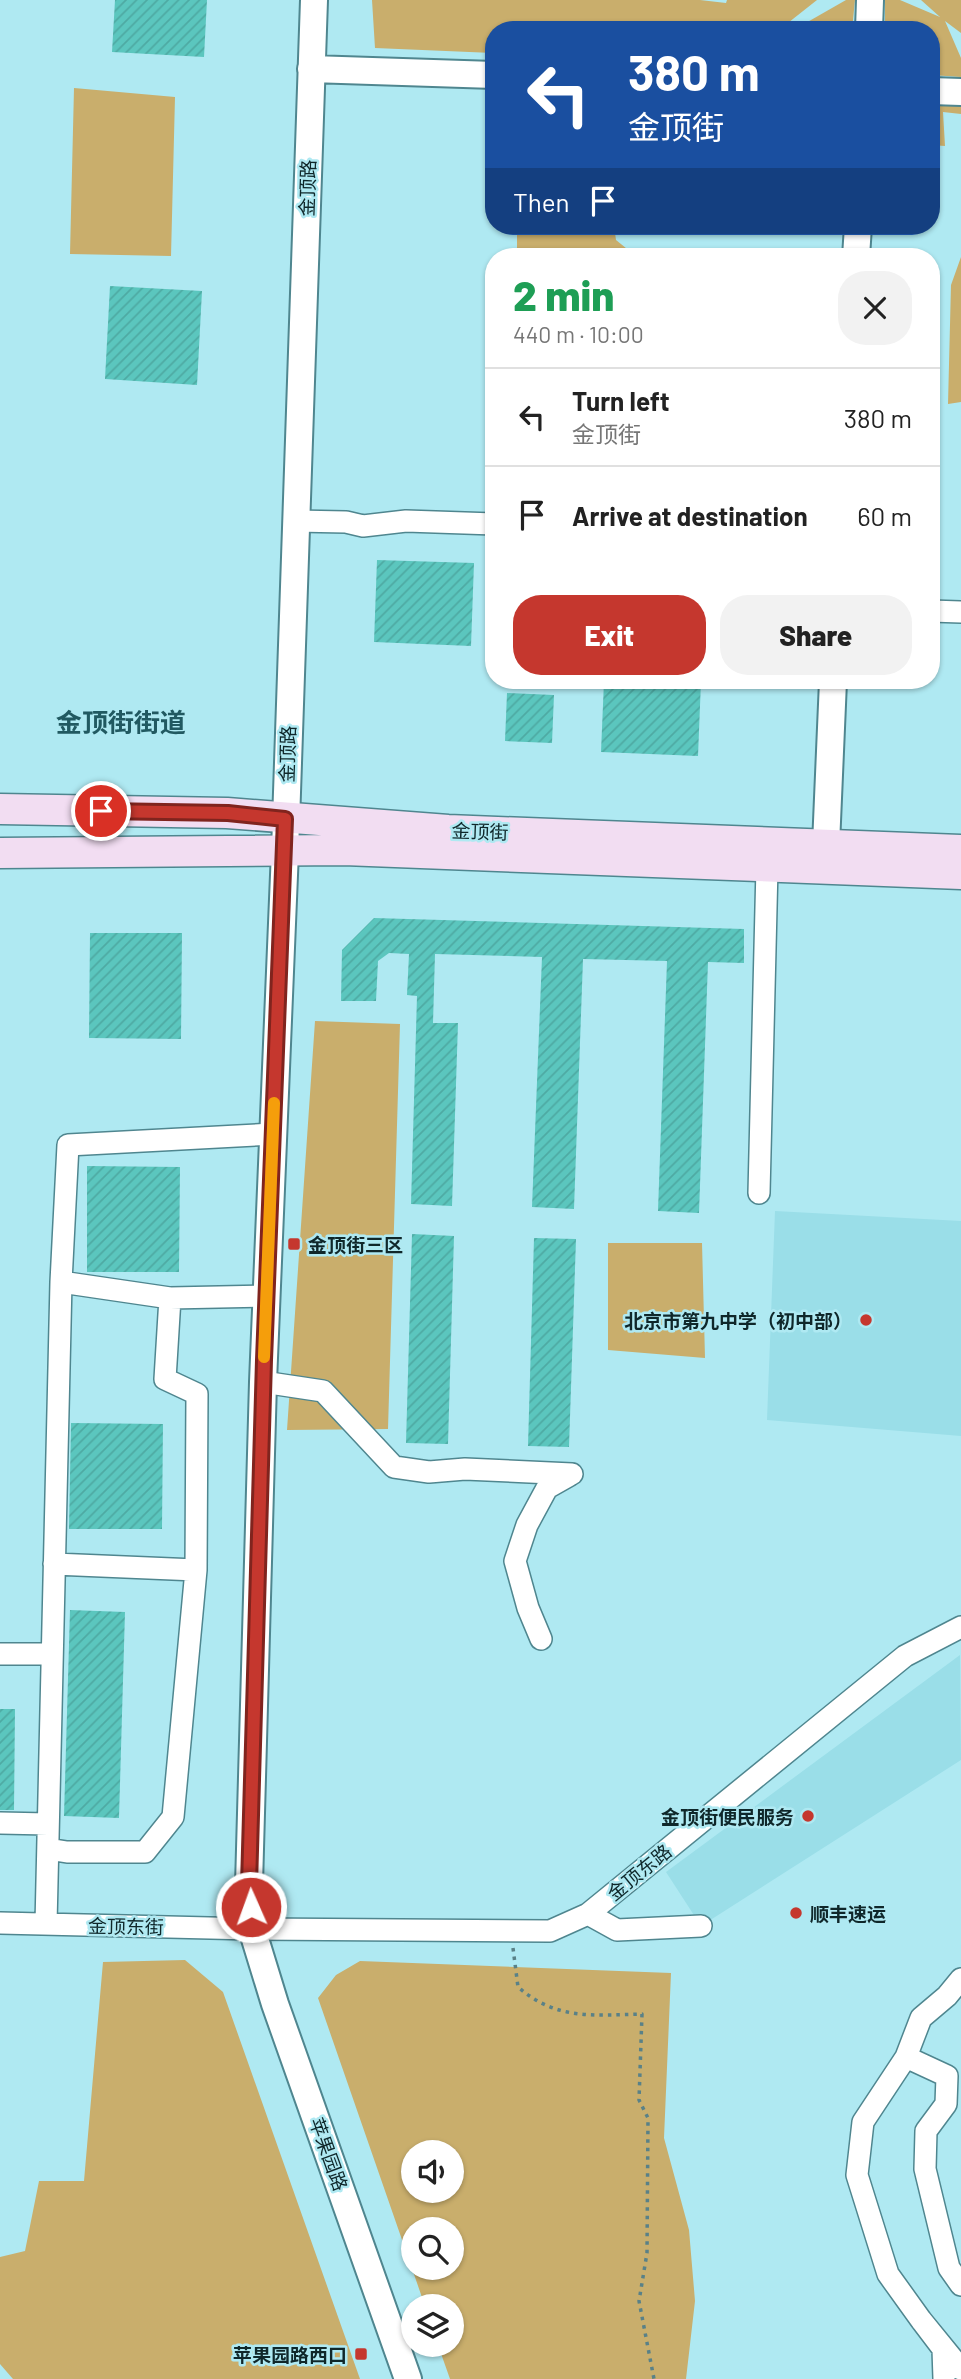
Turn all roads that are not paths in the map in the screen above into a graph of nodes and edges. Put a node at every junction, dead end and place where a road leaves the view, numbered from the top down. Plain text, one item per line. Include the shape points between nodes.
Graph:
1 (314, 0) edge
2 (870, 0) edge
3 (869, 21) edge
4 (311, 69) junction
5 (485, 75) edge
6 (940, 91) edge
7 (961, 92) edge
8 (295, 521) junction
9 (485, 524) edge
10 (940, 611) edge
11 (961, 612) edge
12 (833, 689) edge
13 (0, 809) edge
14 (285, 819) junction
15 (827, 845) junction
16 (961, 850) edge
17 (285, 851) junction
18 (0, 853) edge
19 (767, 867) junction
20 (961, 874) edge
21 (273, 1134) junction
22 (759, 1193) dead end
23 (61, 1282) junction
24 (267, 1296) junction
25 (170, 1298) junction
26 (263, 1382) junction
27 (54, 1564) junction
28 (196, 1570) junction
29 (961, 1627) edge
30 (541, 1639) dead end
31 (0, 1654) edge
32 (52, 1654) junction
33 (0, 1823) edge
34 (48, 1824) junction
35 (48, 1849) junction
36 (588, 1914) junction
37 (0, 1923) edge
38 (46, 1924) junction
39 (701, 1926) dead end
40 (252, 1929) junction
41 (961, 1979) edge
42 (906, 2057) junction
43 (961, 2285) edge
44 (921, 2320) junction
45 (961, 2369) edge
46 (408, 2379) edge
47 (944, 2379) edge

1 - 4 street, 金顶路
2 - 3 street
4 - 5 street
4 - 8 street, 金顶路
6 - 7 street
8 - 9 street via 363,526 406,521
8 - 14 street, 金顶路
10 - 11 street
12 - 15 street
13 - 14 main road, 金顶街 via 228,813
14 - 15 main road, 金顶街
14 - 17 street, 金顶路
15 - 16 main road, 金顶街
17 - 18 main road, 金顶街
17 - 19 main road, 金顶街
17 - 21 street, 金顶路
19 - 20 main road, 金顶街
19 - 22 street
21 - 23 street via 68,1145
21 - 24 street, 金顶路
23 - 25 street
23 - 27 street
24 - 25 street
24 - 26 street, 金顶路
25 - 28 street via 166,1379 197,1394
26 - 30 street via 323,1391 394,1467 429,1472 465,1469 572,1474 547,1488 515,1561
26 - 40 street, 金顶路 via 249,1885
27 - 28 street
27 - 32 street
28 - 35 street via 173,1816 145,1852
29 - 36 street, 金顶东路 via 905,1656
31 - 32 street
32 - 34 street
33 - 34 street
34 - 35 street
35 - 38 street
36 - 39 street via 617,1930
36 - 40 street, 金顶东路 via 550,1931
37 - 38 street, 金顶东街
38 - 40 street, 金顶东街
40 - 46 street, 苹果园路
41 - 42 street via 921,2018
42 - 43 street via 947,2076 946,2104 926,2131 925,2169 949,2268
42 - 44 street via 863,2122 857,2175 888,2274
44 - 45 street
44 - 47 street via 943,2349

